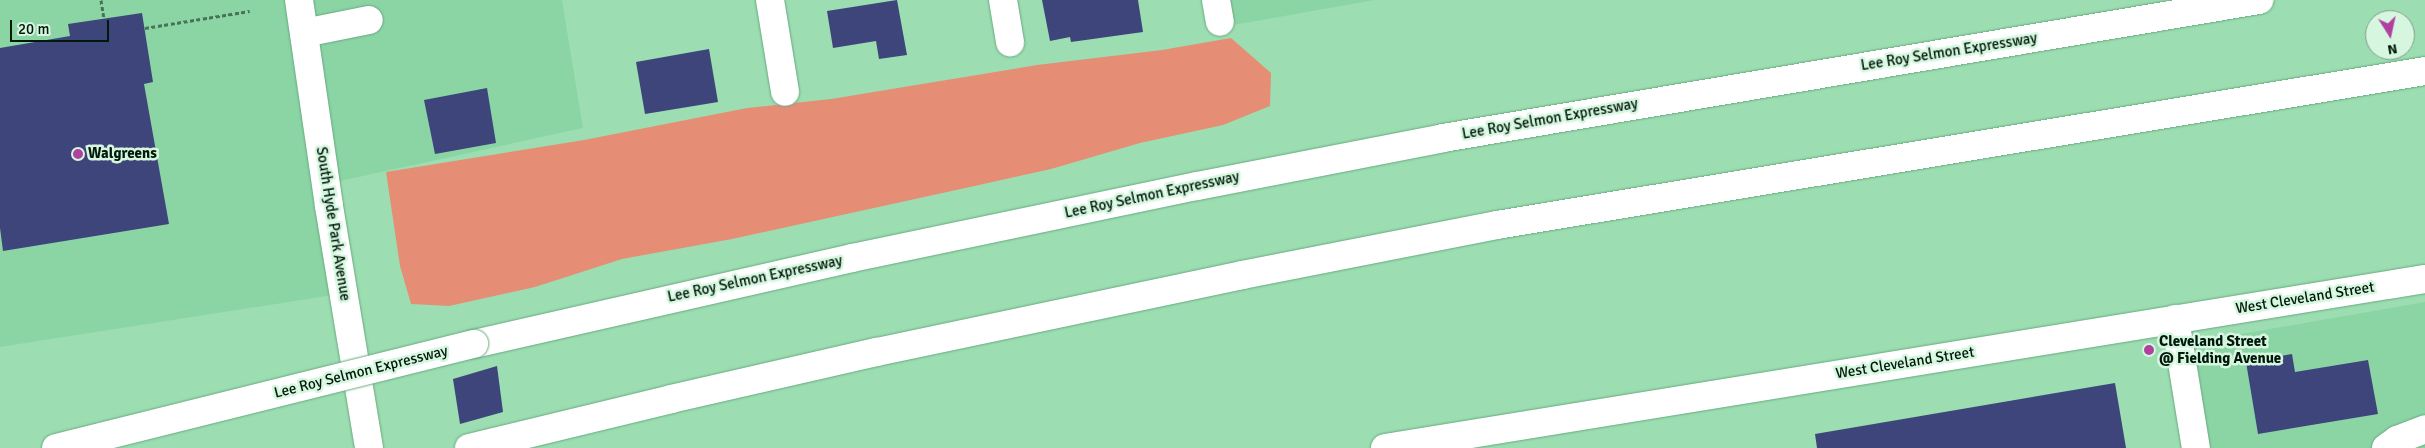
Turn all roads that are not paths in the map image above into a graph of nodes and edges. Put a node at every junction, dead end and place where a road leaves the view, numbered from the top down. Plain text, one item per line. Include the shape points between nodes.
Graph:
1 (299, 0) edge
2 (770, 0) edge
3 (1003, 0) edge
4 (2259, 0) edge
5 (369, 20) dead end
6 (304, 33) junction
7 (1010, 42) dead end
8 (2425, 71) edge
9 (785, 92) dead end
10 (2425, 279) edge
11 (2175, 319) junction
12 (2425, 429) edge
13 (480, 445) edge
14 (56, 448) edge
15 (369, 448) edge
16 (1385, 448) edge
17 (2196, 448) edge
18 (2386, 448) edge

1 - 6 main road, South Hyde Park Avenue
2 - 9 main road
3 - 7 main road
4 - 14 main road, Lee Roy Selmon Expressway, bridge via 1443,138 1197,186 852,258 474,344
5 - 6 main road
6 - 15 main road, South Hyde Park Avenue
8 - 13 main road via 1497,225 877,352
10 - 11 main road, West Cleveland Street
11 - 16 main road, West Cleveland Street
11 - 17 main road
12 - 18 main road via 2396,440

